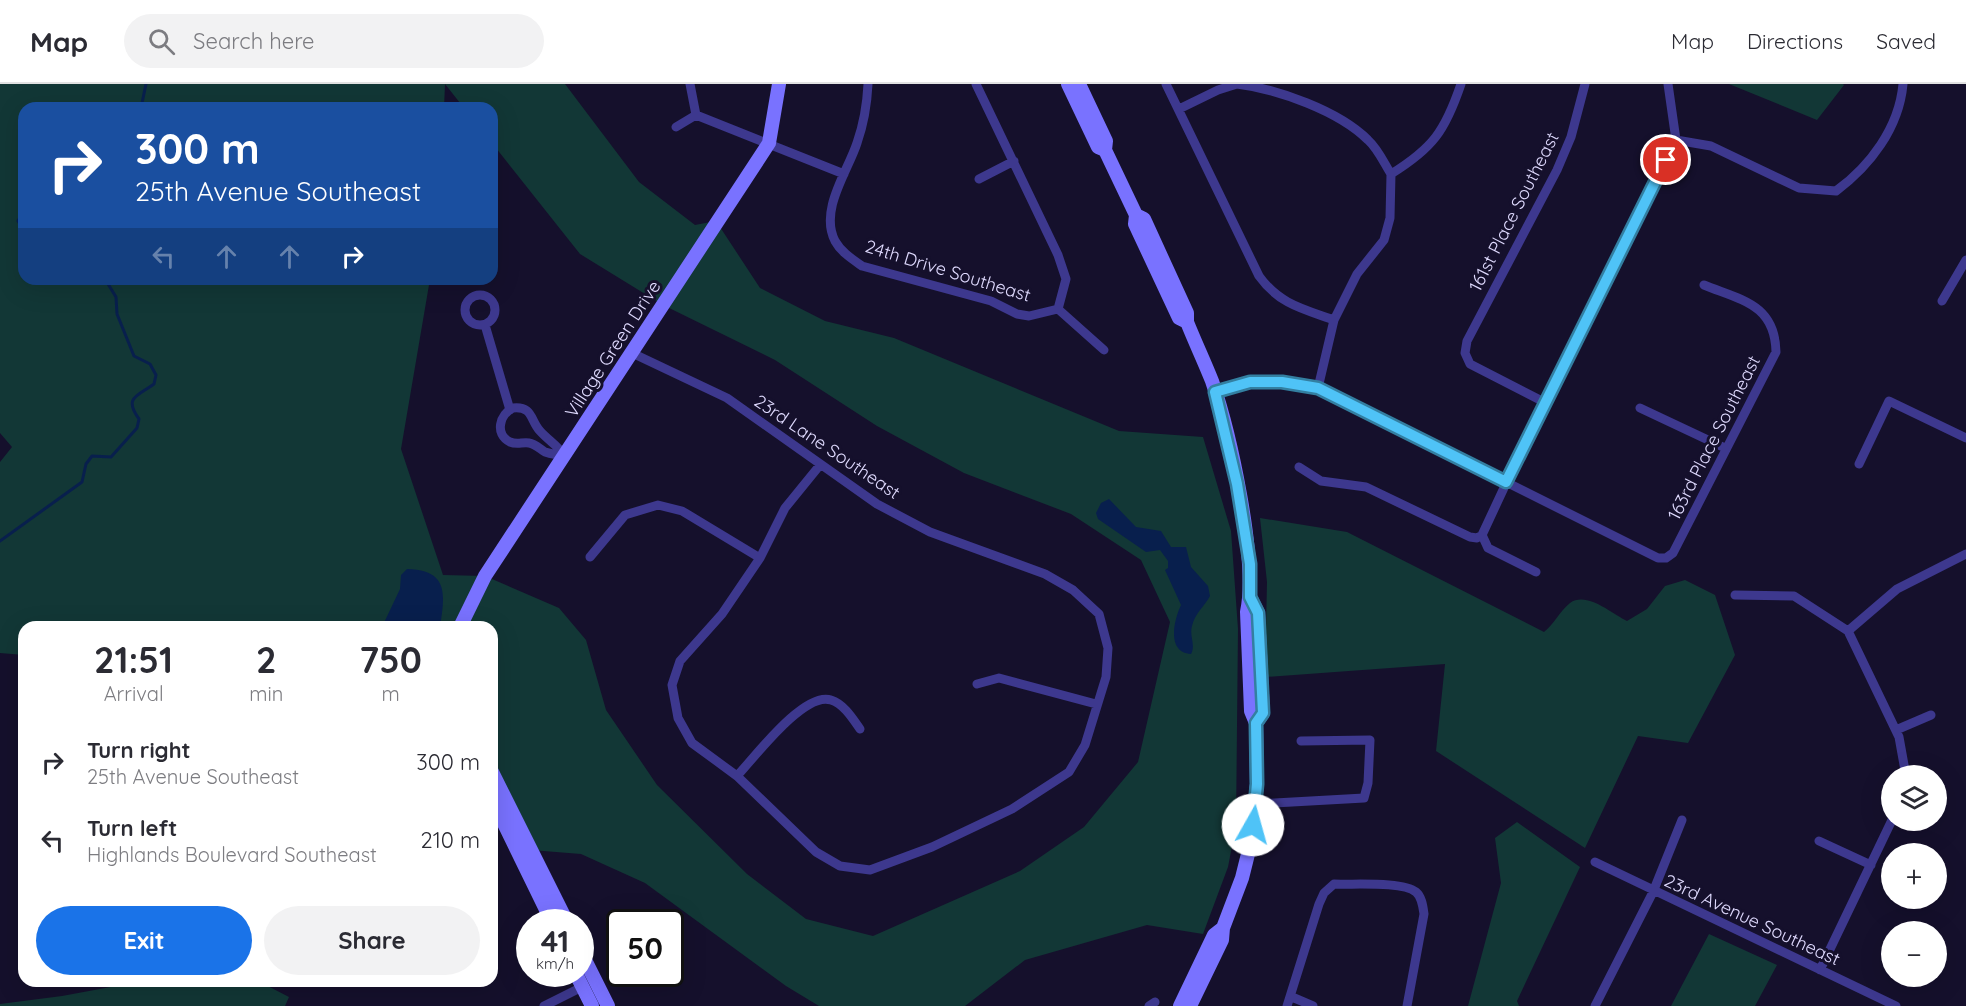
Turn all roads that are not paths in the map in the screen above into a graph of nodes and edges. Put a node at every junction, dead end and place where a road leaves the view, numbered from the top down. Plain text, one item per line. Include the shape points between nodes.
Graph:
1 (690, 84) edge
2 (779, 84) edge
3 (868, 84) edge
4 (976, 84) edge
5 (1068, 84) edge
6 (1080, 84) edge
7 (1166, 84) edge
8 (1237, 84) edge
9 (1461, 84) edge
10 (1585, 84) edge
11 (1668, 84) edge
12 (1902, 84) edge
13 (1179, 109) junction
14 (696, 115) junction
15 (676, 127) dead end
16 (1676, 140) junction
17 (769, 144) junction
18 (1105, 150) junction
19 (1014, 161) junction
20 (844, 174) junction
21 (1391, 174) junction
22 (979, 179) dead end
23 (1966, 260) edge
24 (1704, 285) dead end
25 (1942, 301) dead end
26 (1058, 309) junction
27 (1334, 320) junction
28 (484, 325) dead end
29 (1104, 350) dead end
30 (632, 353) junction
31 (1318, 388) junction
32 (1215, 392) junction
33 (1544, 402) junction
34 (1640, 408) dead end
35 (510, 410) junction
36 (1966, 438) edge
37 (1725, 448) junction
38 (564, 455) junction
39 (1859, 464) dead end
40 (820, 465) junction
41 (1299, 467) dead end
42 (1506, 482) junction
43 (1479, 537) junction
44 (1966, 554) edge
45 (590, 557) dead end
46 (760, 558) junction
47 (1536, 572) dead end
48 (1735, 595) dead end
49 (463, 621) edge
50 (1848, 631) junction
51 (977, 684) dead end
52 (1096, 704) junction
53 (1930, 715) dead end
54 (860, 729) dead end
55 (1896, 730) junction
56 (1300, 741) dead end
57 (1906, 765) edge
58 (737, 776) junction
59 (498, 784) edge
60 (1256, 804) junction
61 (498, 811) edge
62 (1682, 820) dead end
63 (1887, 831) edge
64 (1819, 841) dead end
65 (1595, 862) dead end
66 (1871, 865) junction
67 (1653, 892) junction
68 (546, 909) edge
69 (560, 909) edge
70 (1222, 928) junction
71 (1820, 970) junction
72 (594, 978) edge
73 (582, 987) joint
74 (1289, 1001) edge
75 (544, 1006) edge
76 (592, 1006) edge
77 (608, 1006) edge
78 (1180, 1006) edge
79 (1190, 1006) edge
80 (1313, 1006) edge
81 (1407, 1006) edge
82 (1595, 1006) edge
83 (1896, 1006) edge

1 - 14 street
2 - 17 main road, Village Green Drive
3 - 20 street via 867,108
4 - 19 street
5 - 18 main road via 1098,147
6 - 18 main road via 1106,141
7 - 13 street
8 - 13 street
8 - 21 street via 1260,87 1350,124 1370,142
9 - 21 street via 1440,133 1422,155
10 - 33 street, 161st Place Southeast via 1571,137 1557,170 1467,341 1465,353 1470,364
11 - 16 street
12 - 16 street via 1894,119 1877,151 1859,174 1836,191 1798,188 1711,146
13 - 27 street via 1269,290 1283,301
14 - 15 street
14 - 17 street
16 - 33 street
17 - 20 street
17 - 30 main road, Village Green Drive
18 - 32 main road via 1179,318 1187,322
19 - 22 street
19 - 26 street via 1066,279
20 - 26 street, 24th Drive Southeast via 830,224 835,241 862,266 991,301 1017,314 1029,316
21 - 27 street via 1390,218 1384,240 1357,274
23 - 25 street
24 - 37 street, 163rd Place Southeast via 1749,303 1763,312 1773,327 1776,352
26 - 29 street
27 - 31 street
28 - 35 street
30 - 38 main road, Village Green Drive
30 - 40 street, 23rd Lane Southeast via 726,398
31 - 32 street via 1250,382
31 - 42 street
32 - 60 main road via 1237,484 1250,564 1247,612 1251,711 1256,723
33 - 42 street
34 - 37 street
35 - 38 street via 528,411 539,430
35 - 38 street via 500,426 507,440 532,443 547,453
36 - 39 street via 1890,401
37 - 42 street, 163rd Place Southeast via 1673,553 1666,558 1658,558
38 - 49 main road, Village Green Drive via 485,576
40 - 46 street via 785,508
40 - 52 street, 23rd Lane Southeast via 877,504 930,531 1045,574 1073,590 1099,614 1108,648 1106,677
41 - 43 street via 1321,481 1366,487
42 - 43 street
43 - 47 street via 1488,548
44 - 50 street via 1897,589
45 - 46 street via 625,515 658,504 682,511
46 - 58 street via 722,614 680,661 672,685 678,718 692,742
48 - 50 street via 1794,596
50 - 55 street
51 - 52 street via 999,678
52 - 58 street via 1085,746 1069,772 1012,809 933,847 870,870 840,866 816,852
53 - 55 street
54 - 58 street via 847,711 830,700 813,701 796,713
55 - 57 street
56 - 60 street via 1370,740 1364,798
59 - 69 main road
60 - 70 main road via 1242,878
61 - 68 main road
62 - 67 street
63 - 66 street
64 - 66 street
65 - 67 street, 23rd Avenue Southeast
66 - 71 street
67 - 71 street, 23rd Avenue Southeast
67 - 82 street
70 - 78 main road via 1214,935
70 - 79 main road via 1222,940
71 - 83 street, 23rd Avenue Southeast
72 - 77 main road
73 - 75 street
73 - 76 main road
74 - 80 street
74 - 81 street via 1324,893 1334,884 1404,886 1416,892 1424,914

